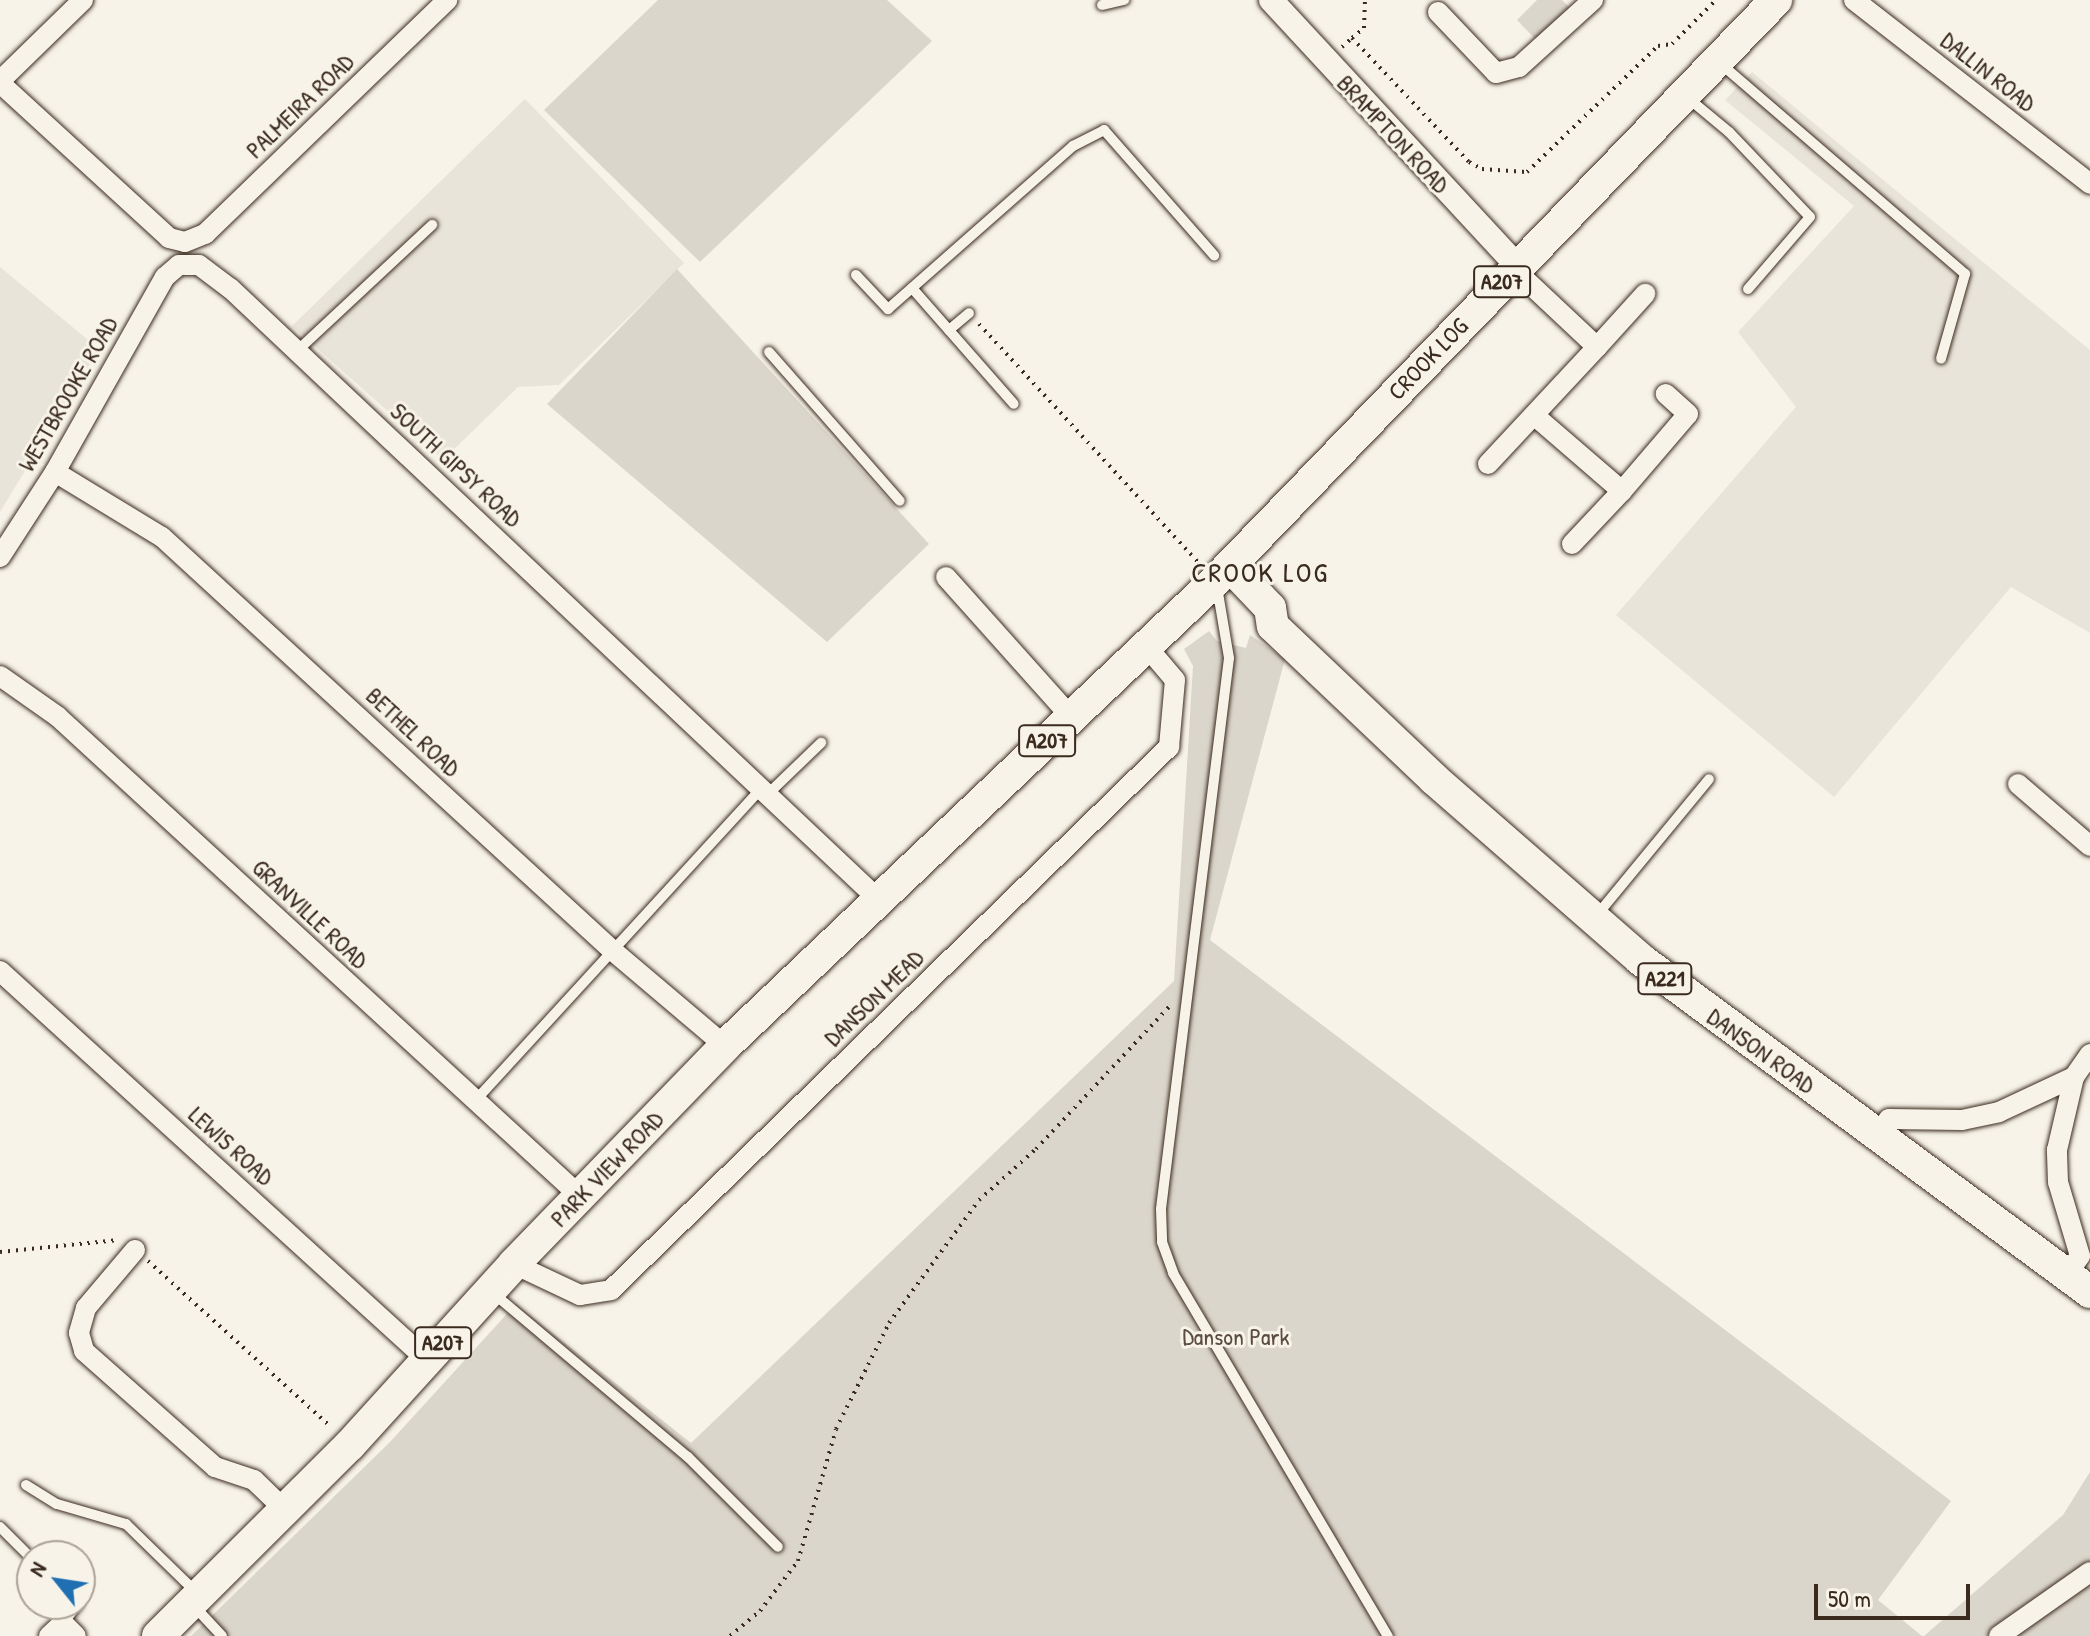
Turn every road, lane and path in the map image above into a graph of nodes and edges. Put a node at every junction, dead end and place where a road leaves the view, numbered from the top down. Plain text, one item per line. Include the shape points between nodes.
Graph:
1 (83, 0) edge
2 (447, 0) edge
3 (1124, 0) edge
4 (1271, 0) edge
5 (1365, 0) edge
6 (1593, 0) edge
7 (1716, 0) edge
8 (1776, 0) edge
9 (1854, 0) edge
10 (1102, 5) dead end
11 (1438, 12) dead end
12 (1352, 38) junction
13 (1716, 59) junction
14 (1325, 61) junction
15 (0, 82) edge
16 (1683, 94) junction
17 (2090, 184) edge
18 (432, 225) dead end
19 (185, 242) junction
20 (1214, 255) dead end
21 (186, 264) junction
22 (1515, 267) junction
23 (856, 275) dead end
24 (912, 288) junction
25 (1748, 289) dead end
26 (1645, 294) dead end
27 (969, 313) joint
28 (949, 330) junction
29 (1597, 347) junction
30 (297, 351) junction
31 (769, 352) dead end
32 (1941, 359) dead end
33 (1666, 394) dead end
34 (1014, 404) dead end
35 (1535, 416) junction
36 (1488, 464) dead end
37 (55, 472) junction
38 (1622, 491) junction
39 (900, 501) dead end
40 (1572, 544) dead end
41 (0, 557) edge
42 (1222, 574) junction
43 (946, 577) dead end
44 (1147, 647) junction
45 (0, 676) edge
46 (1072, 718) junction
47 (821, 743) dead end
48 (1709, 779) dead end
49 (2018, 784) dead end
50 (765, 791) junction
51 (2090, 846) edge
52 (878, 899) junction
53 (1593, 919) junction
54 (612, 950) junction
55 (0, 971) edge
56 (1187, 998) junction
57 (725, 1046) junction
58 (2090, 1054) edge
59 (2074, 1077) junction
60 (475, 1101) junction
61 (1876, 1136) junction
62 (580, 1196) junction
63 (126, 1245) junction
64 (0, 1252) edge
65 (514, 1264) junction
66 (2078, 1283) edge
67 (490, 1291) junction
68 (427, 1360) junction
69 (350, 1445) junction
70 (26, 1485) dead end
71 (285, 1510) junction
72 (0, 1527) edge
73 (16, 1543) edge
74 (778, 1547) dead end
75 (2090, 1572) edge
76 (196, 1600) junction
77 (158, 1636) edge
78 (222, 1636) edge
79 (730, 1636) edge
80 (1388, 1636) edge
81 (1999, 1636) edge

1 - 15 street
2 - 19 street, PALMEIRA ROAD via 205,234
3 - 10 lane
4 - 14 street, BRAMPTON ROAD
5 - 12 path via 1364,28
6 - 11 street via 1519,67 1496,73
7 - 12 path via 1672,44 1658,46 1527,172 1482,169 1469,162
8 - 13 main road, CROOK LOG / A207
9 - 17 street, DALLIN ROAD
12 - 14 path
13 - 16 main road, CROOK LOG / A207
13 - 32 lane via 1965,274
14 - 22 street, BRAMPTON ROAD
15 - 19 street via 169,238
16 - 22 main road, CROOK LOG / A207
16 - 25 lane via 1729,132 1810,217
18 - 30 lane
19 - 21 lane
20 - 24 lane via 1104,130 1073,146
21 - 30 street, SOUTH GIPSY ROAD via 208,270
21 - 37 street, WESTBROOKE ROAD via 171,268 165,277
22 - 29 street
22 - 42 main road, CROOK LOG / A207
23 - 24 lane via 888,309
24 - 28 lane
26 - 29 street
27 - 28 lane
27 - 42 path
28 - 34 lane
29 - 35 street
30 - 50 street, SOUTH GIPSY ROAD
31 - 39 lane
33 - 38 street via 1688,414
35 - 36 street
35 - 38 street
37 - 41 street, WESTBROOKE ROAD
37 - 54 street, BETHEL ROAD via 162,537
38 - 40 street
42 - 44 main road, PARK VIEW ROAD / A207
42 - 53 main road, DANSON ROAD / A221 via 1258,626 1273,626 1434,779
42 - 56 lane via 1229,658
43 - 46 street
44 - 46 main road, PARK VIEW ROAD / A207
44 - 65 street, DANSON MEAD via 1175,680 1169,747 1158,758 611,1290 580,1295
45 - 60 street, GRANVILLE ROAD via 57,716
46 - 52 main road, PARK VIEW ROAD / A207
47 - 50 lane
48 - 53 lane
49 - 51 street
50 - 52 street, SOUTH GIPSY ROAD
50 - 54 lane
52 - 57 main road, PARK VIEW ROAD / A207
53 - 61 main road, DANSON ROAD / A221 via 1689,999
54 - 57 street, BETHEL ROAD
54 - 60 lane
55 - 68 street, LEWIS ROAD
56 - 79 path via 1160,1011 1088,1095 979,1200 889,1323 836,1429 798,1561 760,1611
56 - 80 lane via 1161,1209 1162,1242 1212,1341
57 - 62 main road, PARK VIEW ROAD / A207
58 - 59 street
59 - 61 street via 1999,1112 1962,1120 1889,1119
59 - 66 street via 2057,1150 2058,1182 2080,1256
60 - 62 street, GRANVILLE ROAD
61 - 66 main road, DANSON ROAD / A221
62 - 65 main road, PARK VIEW ROAD / A207
63 - 64 path
63 - 69 path
63 - 71 street via 86,1308 79,1333 84,1351 215,1467 254,1480
65 - 67 main road, PARK VIEW ROAD / A207
67 - 68 main road, PARK VIEW ROAD / A207
67 - 74 lane via 688,1457
68 - 69 main road, PARK VIEW ROAD / A207
69 - 71 main road, PARK VIEW ROAD / A207
70 - 76 lane via 57,1504 126,1524
71 - 76 main road, PARK VIEW ROAD / A207
72 - 73 lane
75 - 81 street
76 - 77 main road, PARK VIEW ROAD / A207
76 - 78 lane

